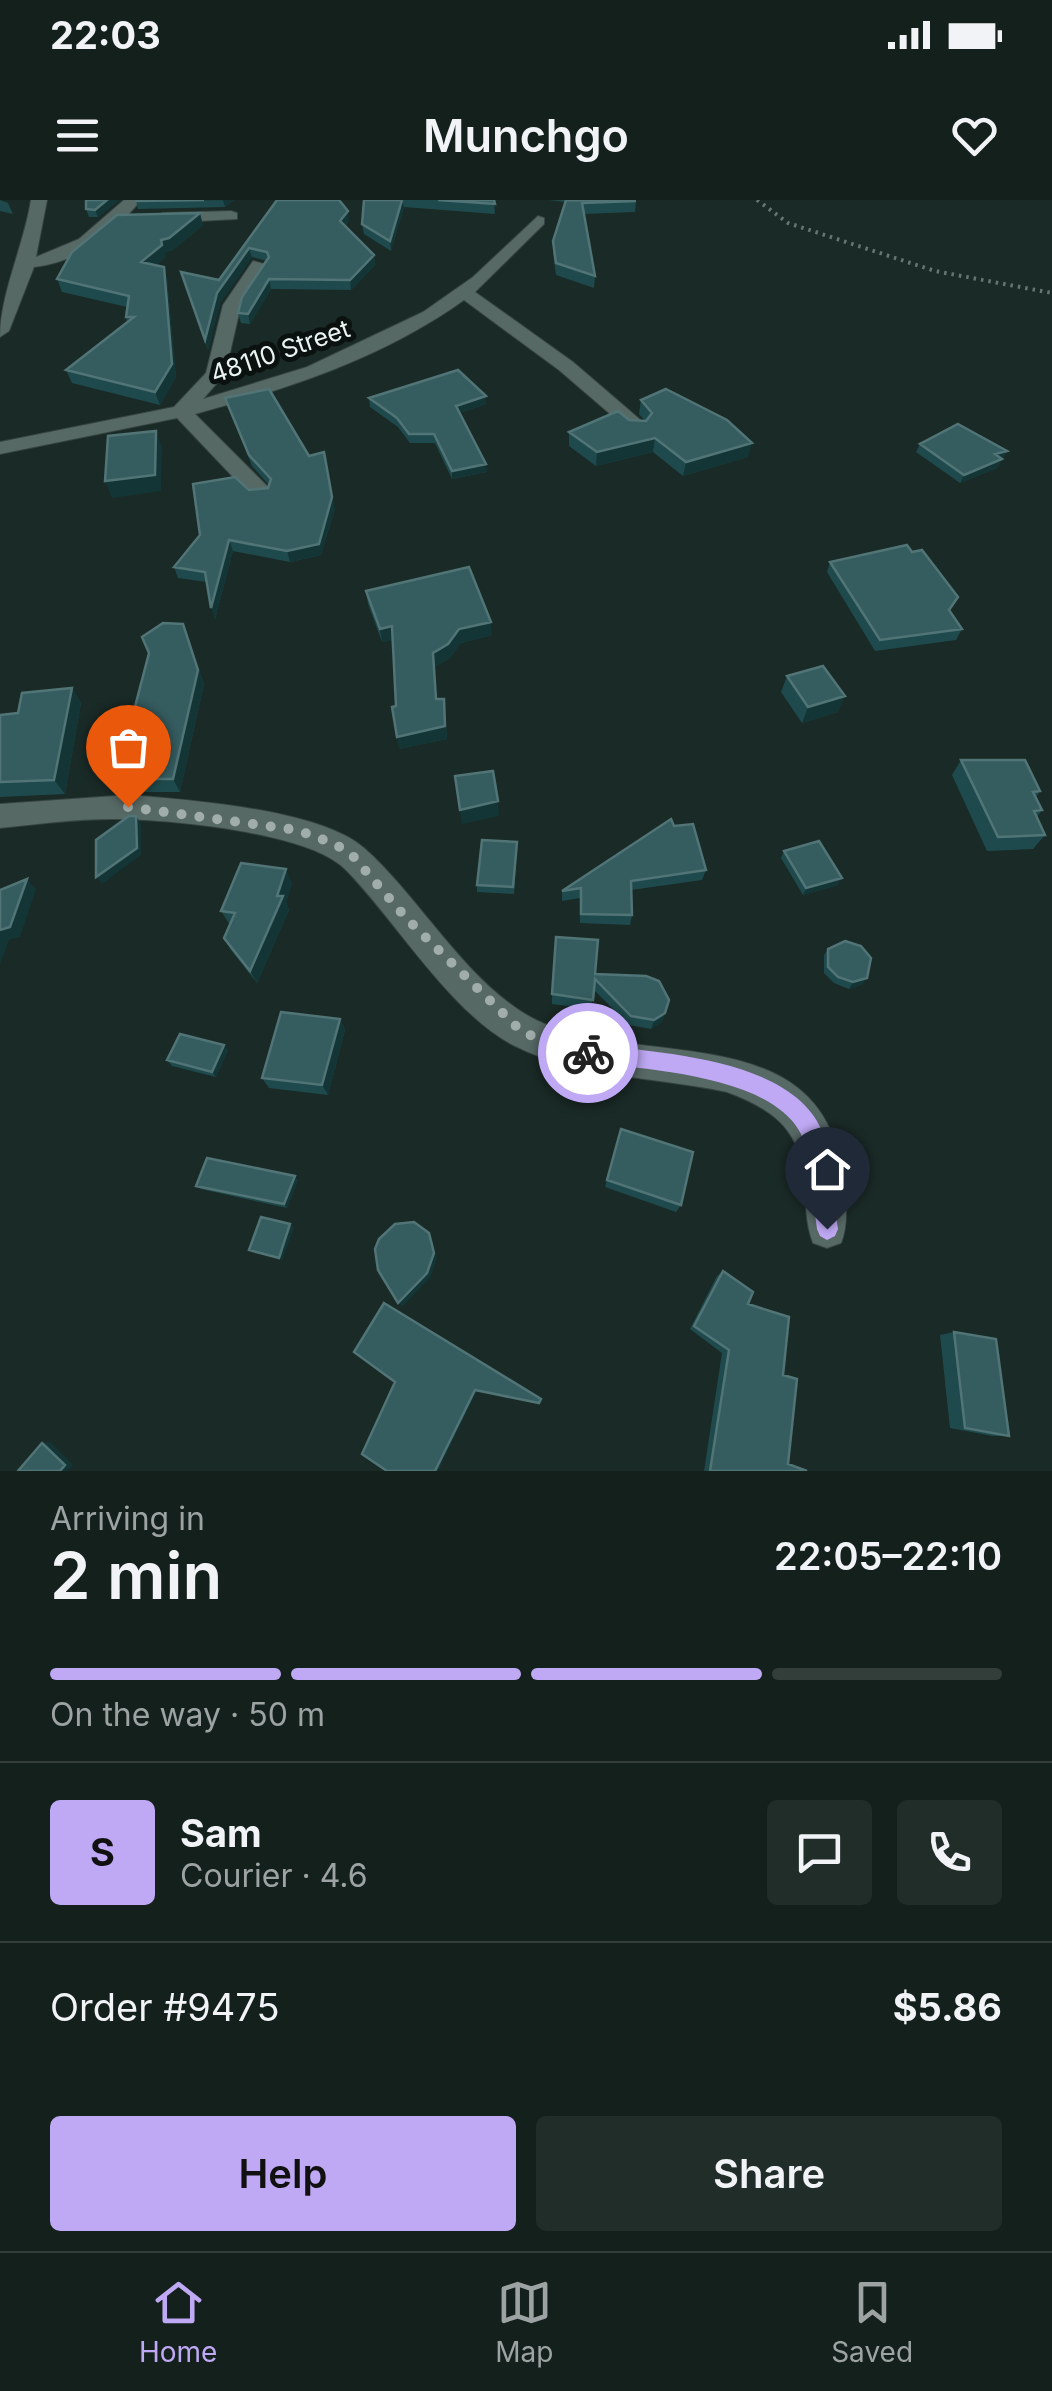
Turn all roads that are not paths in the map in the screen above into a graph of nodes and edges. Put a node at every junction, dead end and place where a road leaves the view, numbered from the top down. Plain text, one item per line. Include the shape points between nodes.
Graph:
1 (39, 200) edge
2 (134, 200) edge
3 (230, 216) dead end
4 (114, 218) junction
5 (538, 222) dead end
6 (26, 264) junction
7 (259, 266) edge
8 (464, 292) junction
9 (0, 331) edge
10 (181, 411) junction
11 (638, 427) edge
12 (0, 448) edge
13 (260, 492) edge
14 (0, 816) edge
15 (827, 1229) dead end

1 - 6 street
2 - 4 street
3 - 4 street
4 - 6 street via 57,259
5 - 8 street, 48110 Street
6 - 9 street
7 - 10 street via 232,305 214,374
8 - 10 street, 48110 Street via 360,352
8 - 11 street
10 - 12 street, 48110 Street
10 - 13 street
14 - 15 street via 128,807 297,830 335,844 520,1030 552,1046 690,1067 776,1094 814,1138

